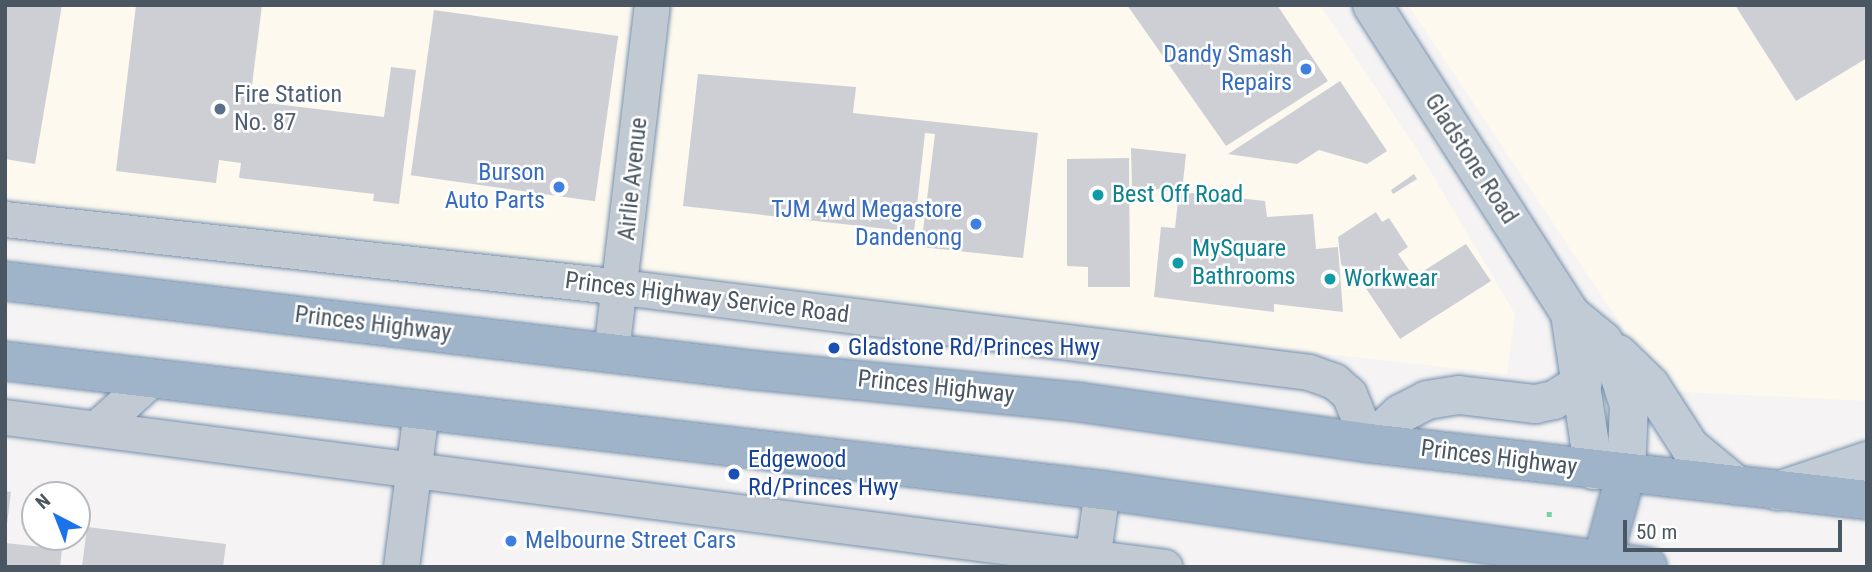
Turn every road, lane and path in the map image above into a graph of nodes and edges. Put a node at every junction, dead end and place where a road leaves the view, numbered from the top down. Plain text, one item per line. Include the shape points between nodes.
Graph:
1 (652, 5) edge
2 (1372, 5) edge
3 (5, 219) edge
4 (5, 281) edge
5 (621, 287) junction
6 (1570, 314) junction
7 (1603, 341) junction
8 (611, 352) junction
9 (5, 362) edge
10 (152, 378) junction
11 (1583, 382) junction
12 (421, 411) junction
13 (5, 417) edge
14 (98, 428) junction
15 (1369, 443) junction
16 (1867, 461) edge
17 (413, 468) junction
18 (1610, 471) junction
19 (1736, 485) junction
20 (1102, 490) junction
21 (1778, 491) junction
22 (1867, 500) edge
23 (1549, 510) dead end
24 (1539, 546) edge
25 (1091, 563) edge
26 (1601, 564) edge
27 (401, 567) edge
28 (1164, 567) edge
29 (1648, 567) edge

1 - 5 street, Airlie Avenue
2 - 6 main road, Gladstone Road
3 - 5 street, Princes Highway Service Road
4 - 8 highway, Princes Highway
5 - 8 street, Airlie Avenue
5 - 15 street, Princes Highway Service Road via 1309,372 1335,381 1349,394
6 - 7 main road, Gladstone Road
6 - 11 main road, Gladstone Road
7 - 18 main road, Gladstone Road via 1628,396 1631,440
7 - 19 main road via 1650,386 1690,447
8 - 15 highway, Princes Highway via 1078,402
9 - 10 highway
10 - 12 highway
10 - 14 street
11 - 15 main road via 1553,400 1535,404 1459,395 1427,400 1400,414
11 - 18 main road, Gladstone Road
12 - 17 street
12 - 20 highway
13 - 14 street
14 - 17 street
15 - 18 highway, Princes Highway
16 - 21 main road
17 - 25 street
17 - 27 street
18 - 19 highway, Princes Highway
18 - 26 highway
19 - 21 highway, Princes Highway
20 - 24 highway
20 - 25 street
21 - 22 highway, Princes Highway
23 - 24 path
24 - 26 highway
25 - 28 street
26 - 29 highway

